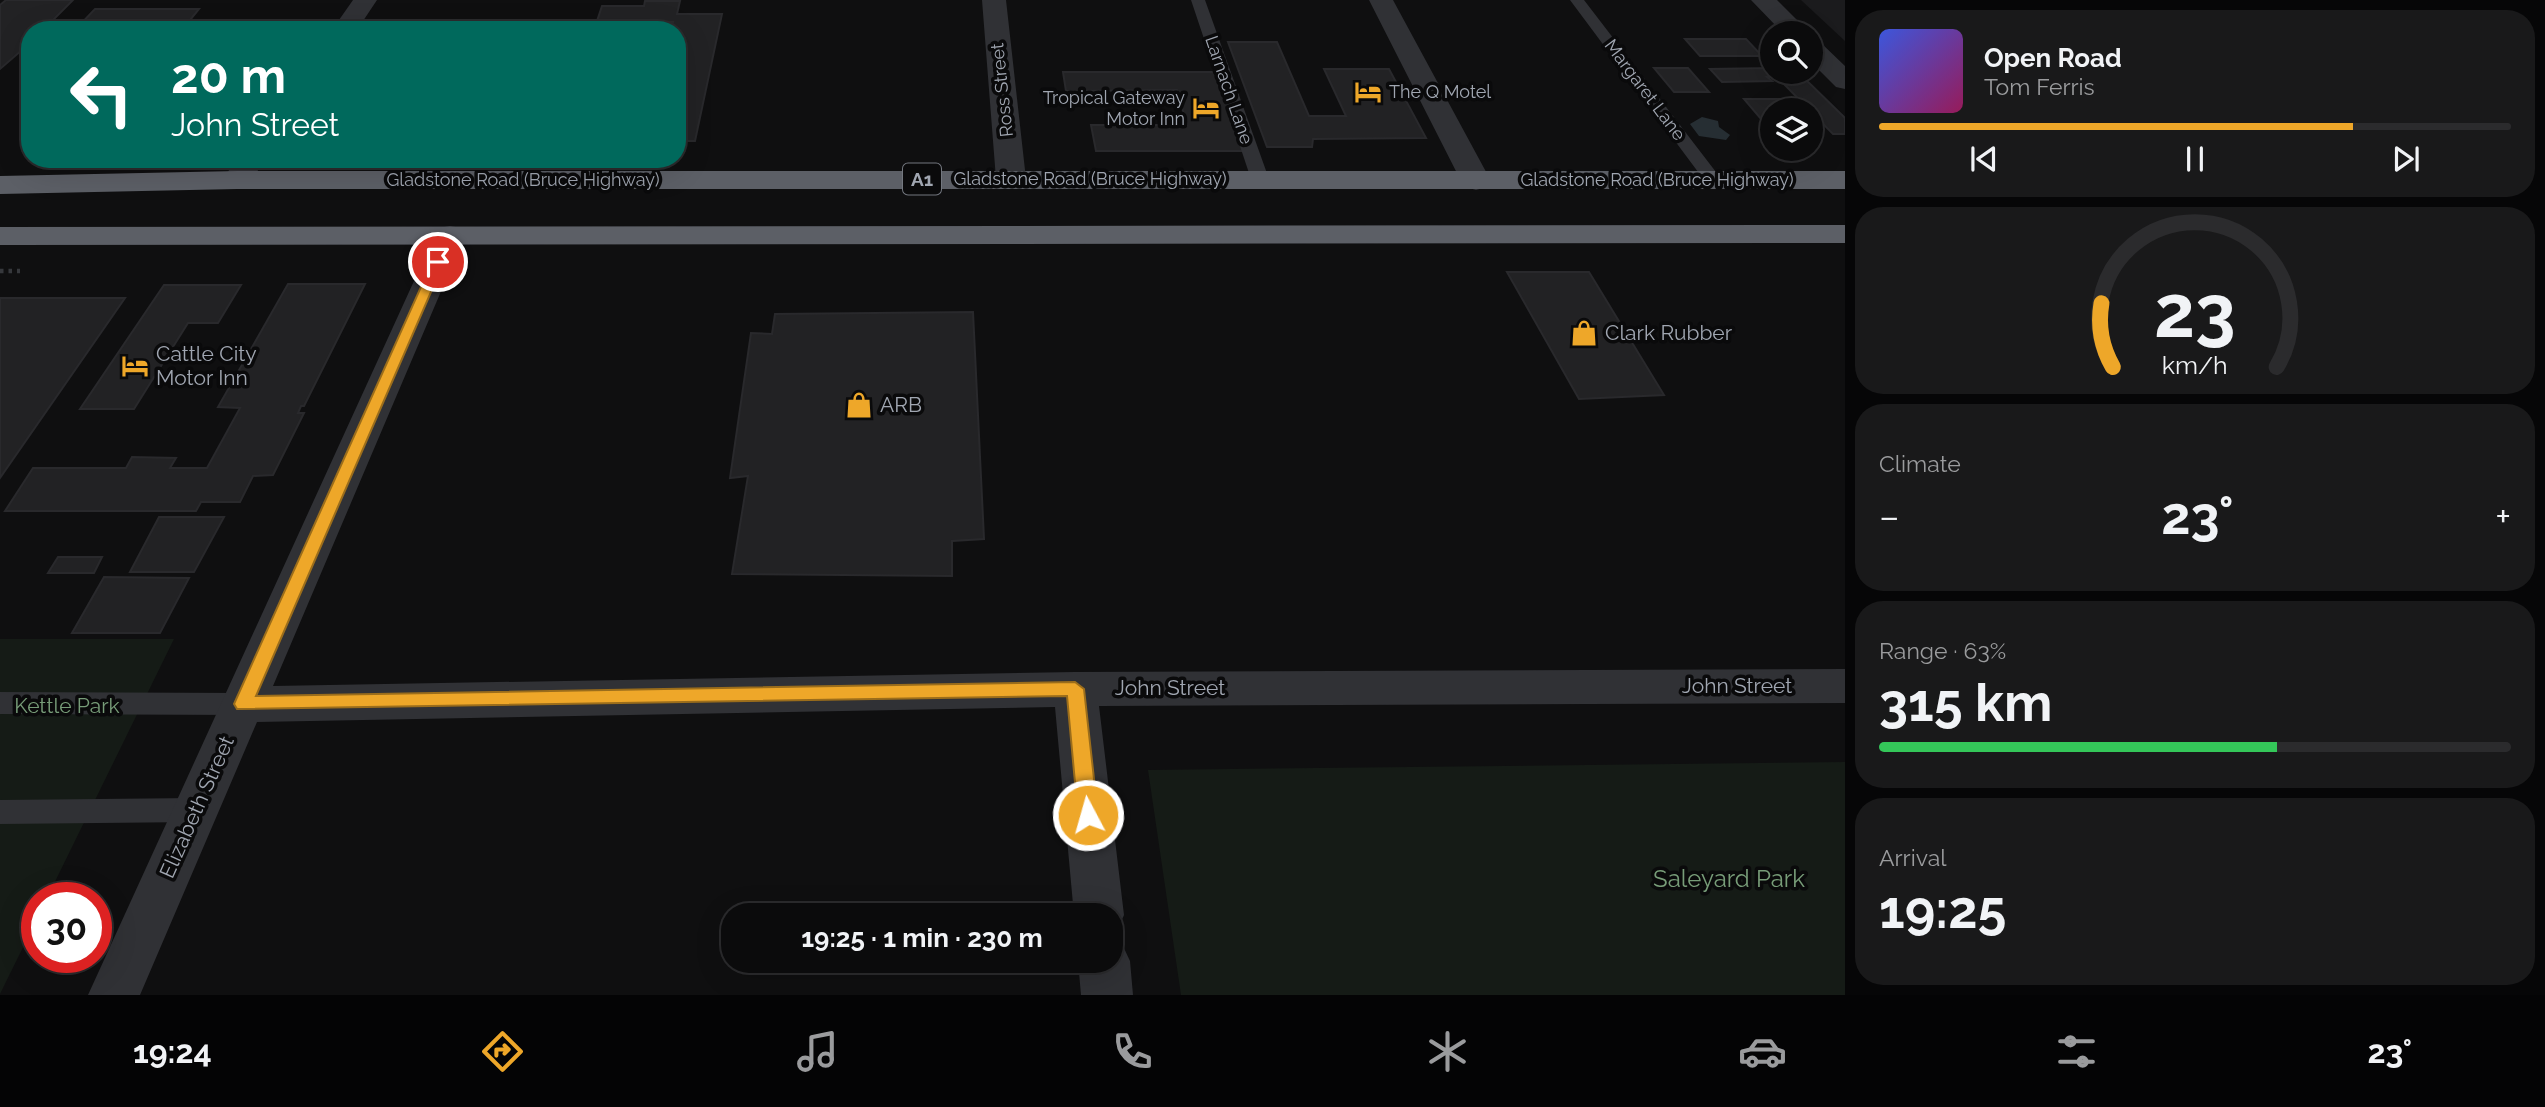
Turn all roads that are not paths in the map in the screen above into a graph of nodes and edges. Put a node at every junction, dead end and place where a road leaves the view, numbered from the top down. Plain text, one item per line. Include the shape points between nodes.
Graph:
1 (365, 0) edge
2 (994, 0) edge
3 (1198, 0) edge
4 (1381, 0) edge
5 (1577, 0) edge
6 (1763, 0) edge
7 (350, 21) edge
8 (1785, 21) edge
9 (1823, 59) edge
10 (1845, 81) edge
11 (245, 170) edge
12 (1011, 179) junction
13 (1260, 179) junction
14 (1713, 180) junction
15 (1845, 180) edge
16 (1476, 181) junction
17 (0, 184) edge
18 (1506, 234) junction
19 (1845, 234) edge
20 (200, 235) junction
21 (450, 235) junction
22 (0, 236) edge
23 (1845, 686) edge
24 (1075, 689) junction
25 (0, 703) edge
26 (243, 704) junction
27 (196, 810) junction
28 (0, 811) edge
29 (1098, 903) edge
30 (1105, 973) edge
31 (114, 995) edge
32 (1107, 995) edge

1 - 7 street
2 - 12 street, Ross Street
3 - 13 lane, Larnach Lane
4 - 16 street
5 - 14 lane, Margaret Lane
6 - 8 street
9 - 10 street
11 - 12 highway, Gladstone Road (Bruce Highway) / A1
11 - 17 highway, Gladstone Road (Bruce Highway) / A1
11 - 20 highway
12 - 13 highway, Gladstone Road (Bruce Highway) / A1
13 - 16 highway, Gladstone Road (Bruce Highway) / A1
14 - 15 highway, Gladstone Road (Bruce Highway) / A1
14 - 16 highway, Gladstone Road (Bruce Highway) / A1
16 - 18 highway
18 - 19 highway
18 - 21 highway
20 - 21 highway
20 - 22 highway
21 - 26 street, Elizabeth Street
23 - 24 street, John Street
24 - 26 street, John Street
24 - 29 street
25 - 26 lane
26 - 27 street, Elizabeth Street
27 - 28 lane
27 - 31 street, Elizabeth Street
30 - 32 street

